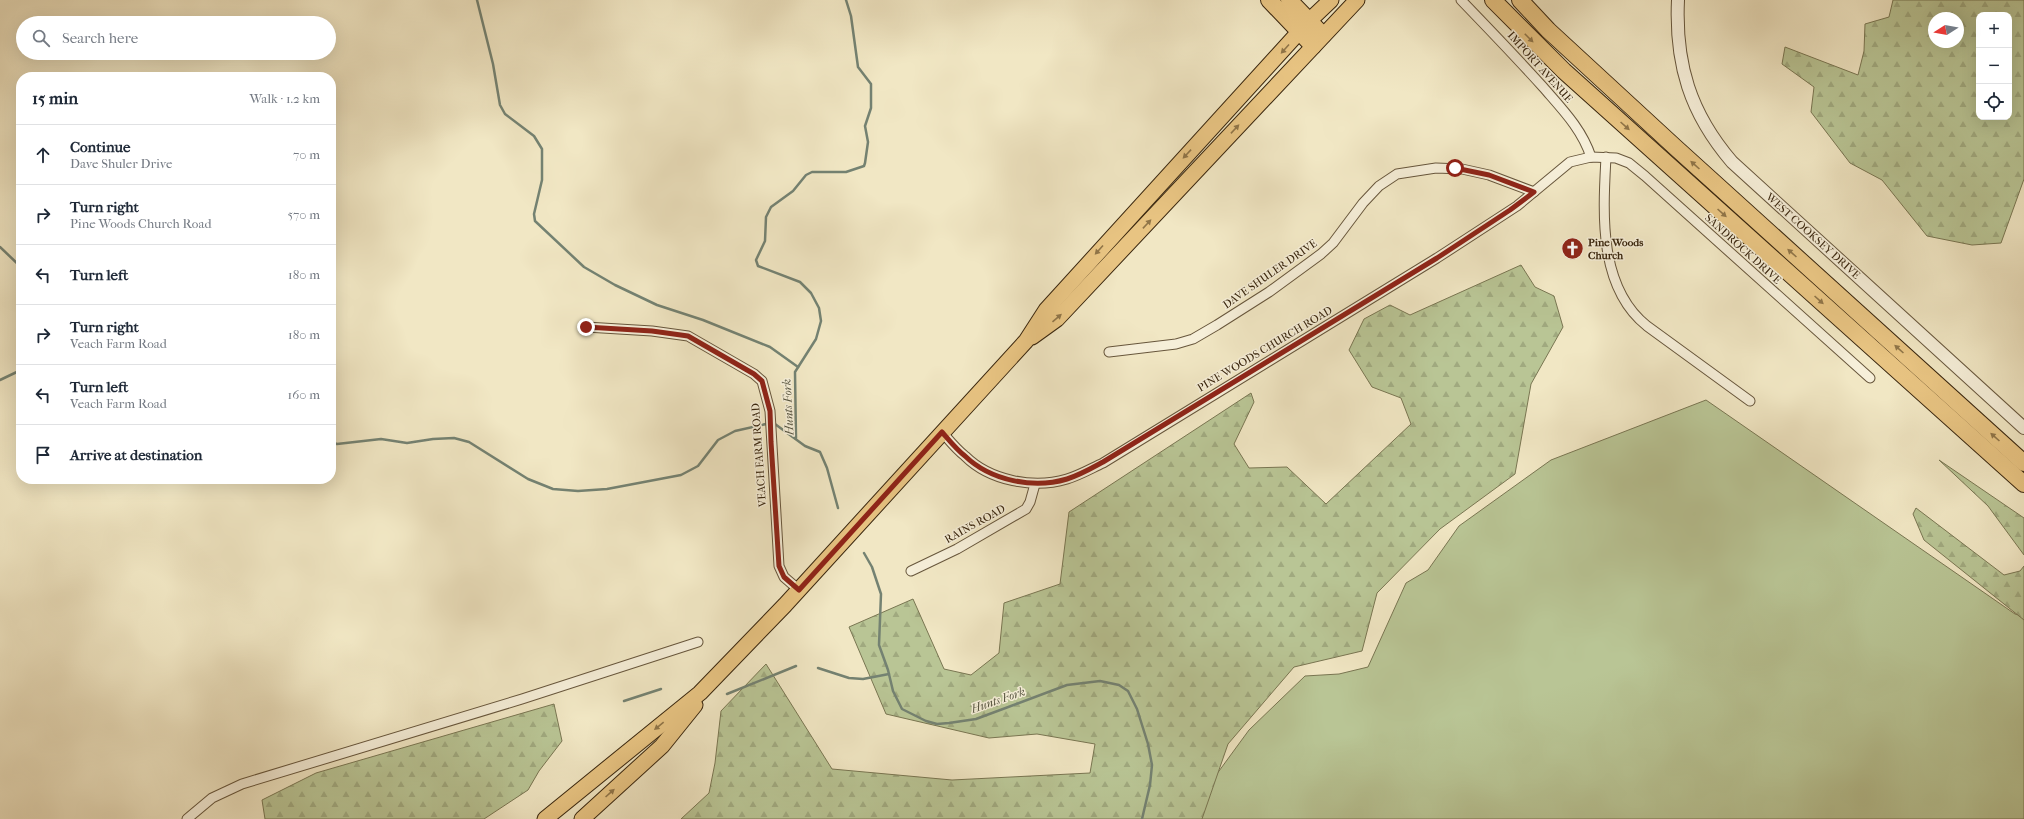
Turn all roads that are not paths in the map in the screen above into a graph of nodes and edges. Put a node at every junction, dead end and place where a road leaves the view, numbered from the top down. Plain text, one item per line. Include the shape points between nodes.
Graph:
1 (1269, 0) edge
2 (1289, 0) edge
3 (1331, 0) edge
4 (1357, 0) edge
5 (1461, 0) edge
6 (1493, 0) edge
7 (1520, 0) edge
8 (1678, 0) edge
9 (1304, 26) junction
10 (1318, 40) junction
11 (1591, 157) junction
12 (1606, 157) junction
13 (1534, 192) junction
14 (586, 327) dead end
15 (1026, 341) junction
16 (1109, 352) dead end
17 (1870, 378) dead end
18 (1750, 401) dead end
19 (2024, 428) edge
20 (942, 432) junction
21 (2024, 463) edge
22 (1035, 484) junction
23 (2024, 484) edge
24 (910, 571) dead end
25 (799, 590) junction
26 (698, 642) dead end
27 (700, 693) junction
28 (187, 819) edge
29 (545, 819) edge
30 (582, 819) edge

1 - 9 highway
2 - 9 highway
3 - 9 main road
4 - 10 main road
5 - 11 street, IMPORT AVENUE via 1564,111 1580,132
6 -> 23 highway via 1575,81
21 -> 7 highway via 1674,147 1548,30
8 - 19 street, WEST COOKSEY DRIVE via 1678,41 1684,76 1701,118 1723,152
9 - 10 highway
9 -> 15 main road via 1046,310
15 -> 10 main road via 1057,320
11 - 12 street, SANDROCK DRIVE
11 - 13 street, PINE WOODS CHURCH ROAD via 1570,162
12 - 17 street, SANDROCK DRIVE via 1622,159 1645,176
12 - 18 street via 1604,221 1614,280 1625,306 1634,317
13 - 16 street, DAVE SHULER DRIVE via 1489,175 1462,169 1436,168 1397,174 1378,186 1333,243 1321,254 1270,292 1217,325 1193,339 1176,344
13 - 22 street, PINE WOODS CHURCH ROAD via 1437,258 1103,462 1068,479
14 - 25 street, VEACH FARM ROAD via 688,336 762,381 770,411 779,566 784,577
15 - 20 main road
20 - 22 street, PINE WOODS CHURCH ROAD via 965,457 984,471 1004,479
20 - 25 main road
22 - 24 street, RAINS ROAD via 1026,509 956,549
25 - 27 main road
26 - 28 street via 522,699 242,784 212,798
27 -> 29 main road
30 -> 27 main road via 662,746 694,707

